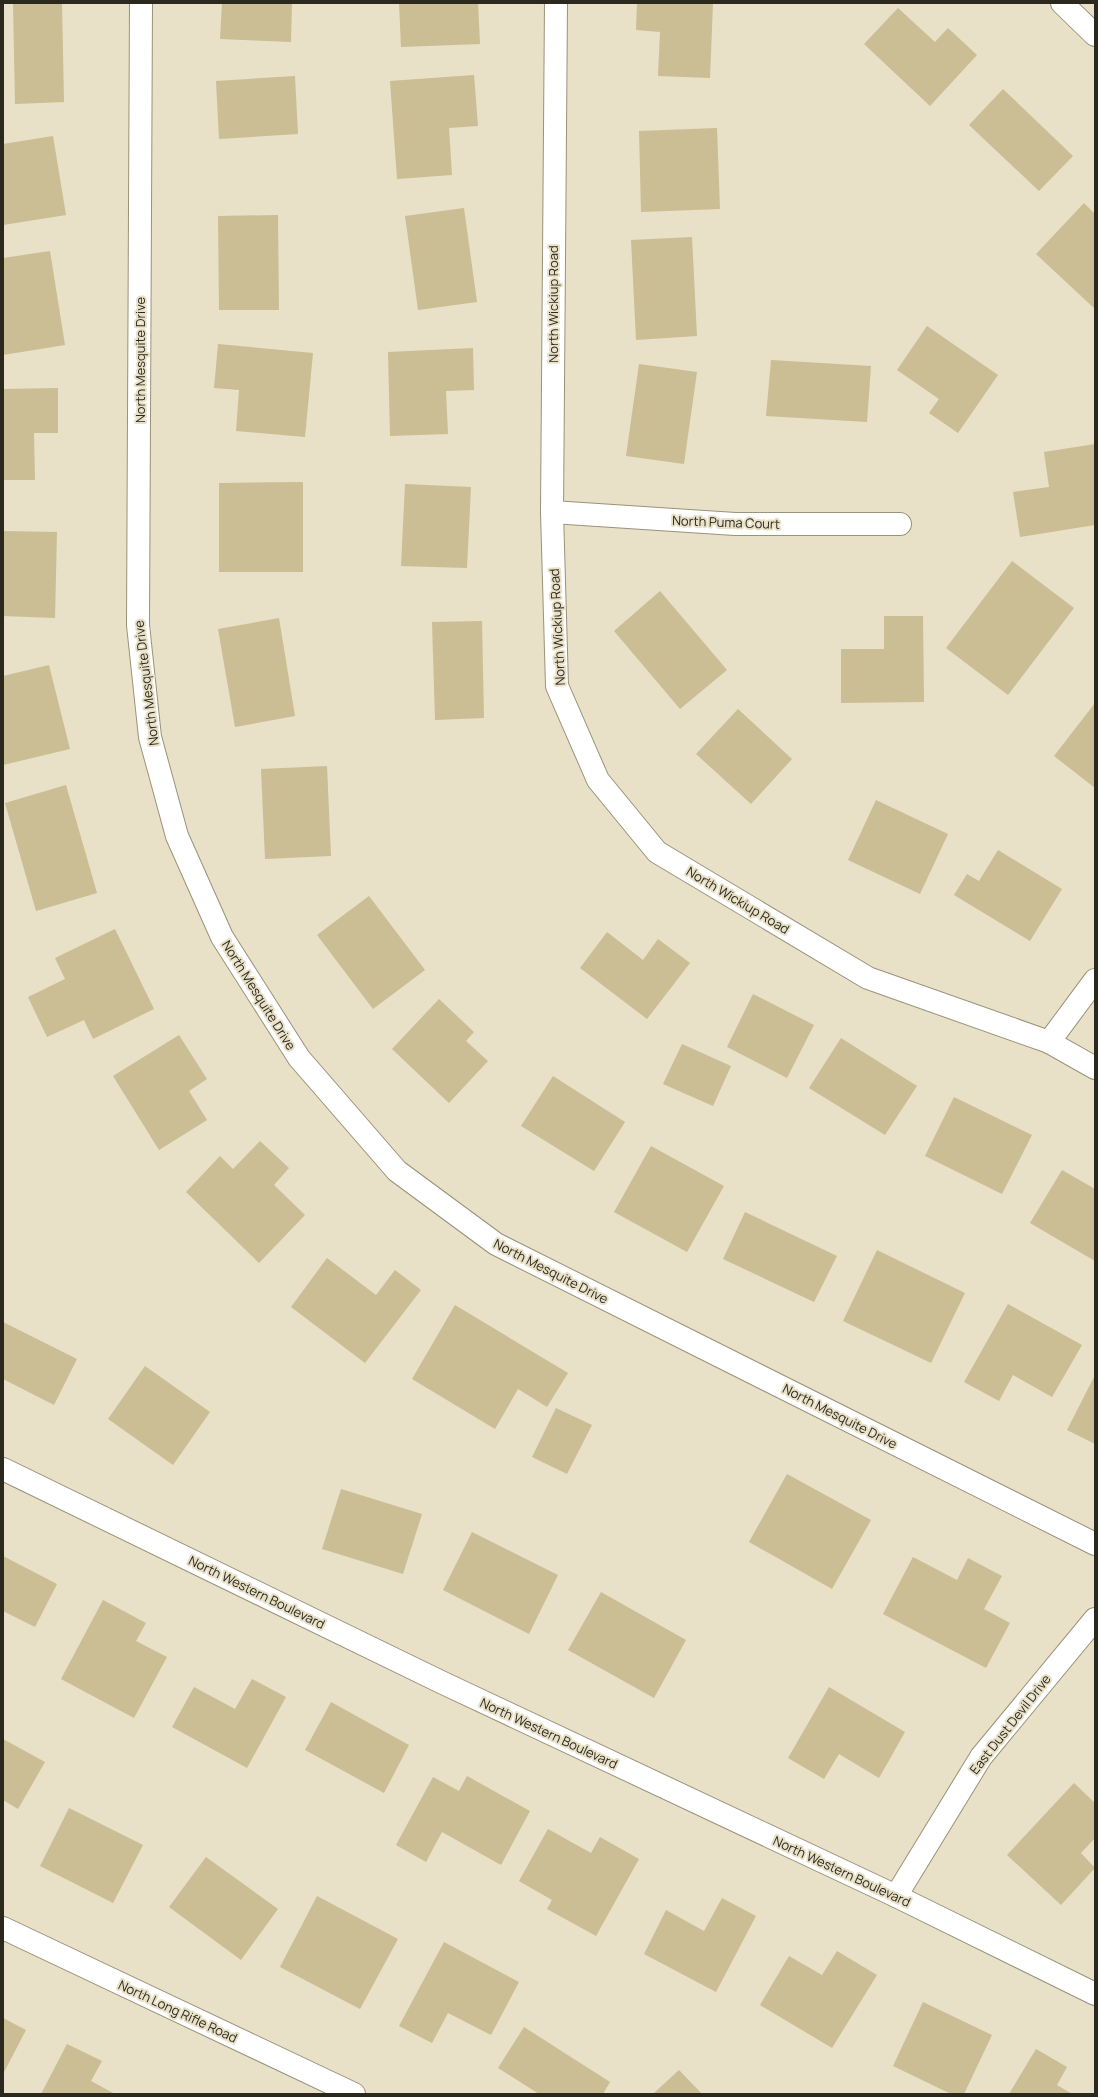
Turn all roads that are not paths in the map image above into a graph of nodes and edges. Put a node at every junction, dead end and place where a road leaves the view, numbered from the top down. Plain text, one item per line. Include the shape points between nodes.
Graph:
1 (141, 3) edge
2 (556, 3) edge
3 (1062, 3) edge
4 (1095, 35) edge
5 (552, 512) junction
6 (900, 524) dead end
7 (1095, 980) edge
8 (1049, 1042) junction
9 (1095, 1068) edge
10 (3, 1469) edge
11 (1095, 1544) edge
12 (1095, 1619) edge
13 (896, 1896) junction
14 (3, 1928) edge
15 (1095, 1994) edge
16 (354, 2094) edge

1 - 11 street, North Mesquite Drive via 138,625 150,737 177,836 222,937 299,1058 397,1171 496,1244
2 - 5 street, North Wickiup Road
3 - 4 street
5 - 6 street, North Puma Court via 735,524
5 - 8 street, North Wickiup Road via 558,686 598,780 657,852 868,978
7 - 8 street
8 - 9 street, North Wickiup Road
10 - 13 street, North Western Boulevard via 441,1682
12 - 13 street, East Dust Devil Drive via 981,1757
13 - 15 street, North Western Boulevard
14 - 16 street, North Long Rifle Road

